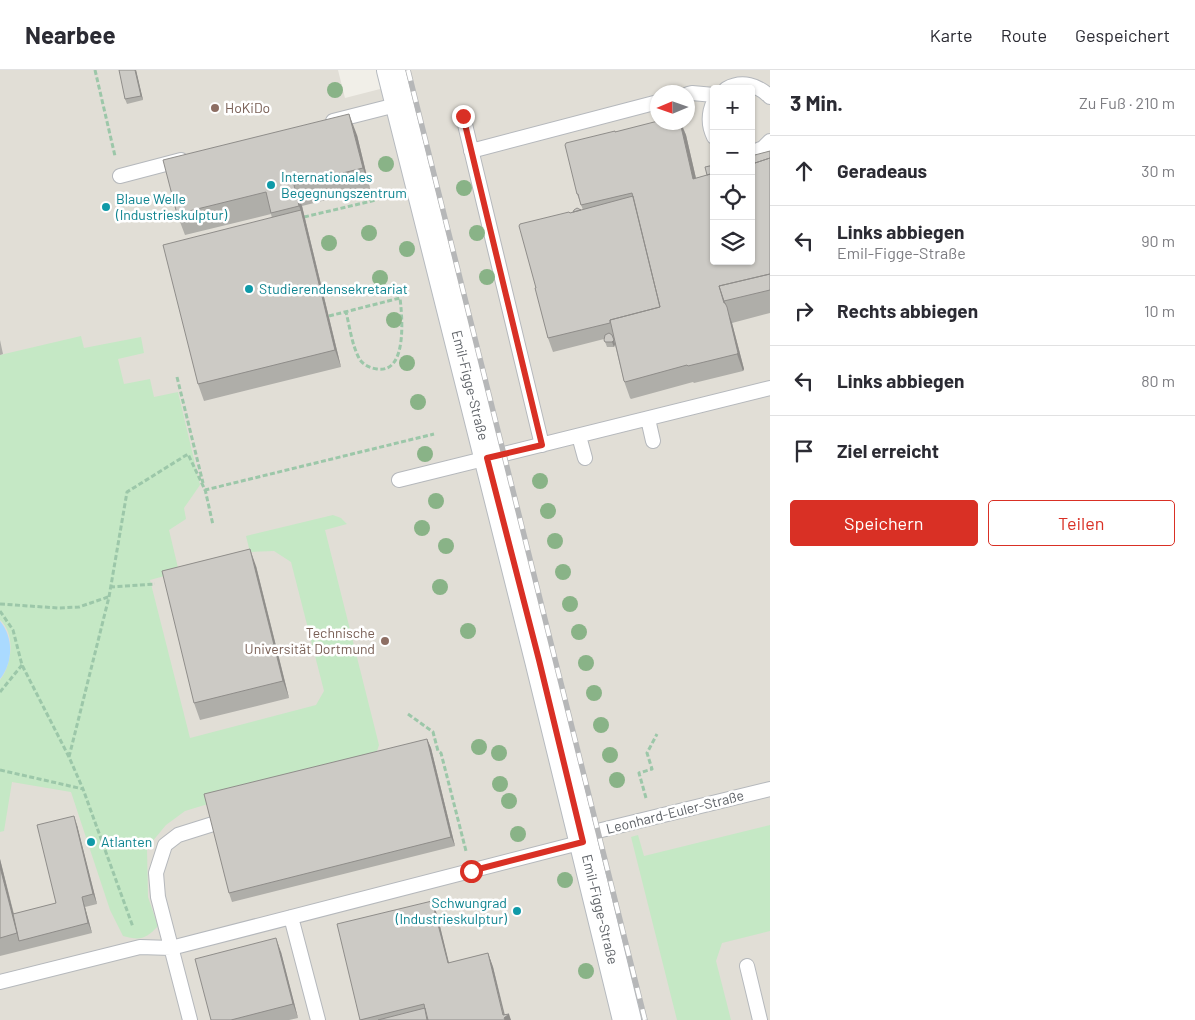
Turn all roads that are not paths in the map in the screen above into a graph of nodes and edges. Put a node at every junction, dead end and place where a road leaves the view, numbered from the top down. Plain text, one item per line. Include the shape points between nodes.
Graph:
1 (391, 70) edge
2 (755, 86) edge
3 (695, 93) edge
4 (710, 95) edge
5 (770, 96) edge
6 (400, 104) junction
7 (650, 104) edge
8 (463, 116) dead end
9 (318, 125) edge
10 (770, 141) edge
11 (471, 151) junction
12 (755, 151) edge
13 (195, 156) edge
14 (120, 176) road end
15 (770, 388) edge
16 (648, 419) junction
17 (579, 436) junction
18 (653, 441) dead end
19 (542, 445) junction
20 (487, 458) junction
21 (585, 458) dead end
22 (399, 480) dead end
23 (770, 789) edge
24 (213, 824) edge
25 (582, 839) junction
26 (291, 917) junction
27 (171, 948) junction
28 (747, 966) dead end
29 (0, 982) edge
30 (190, 1020) edge
31 (318, 1020) edge
32 (627, 1020) edge
33 (760, 1020) edge

1 - 6 street, Emil-Figge-Straße
2 - 5 lane
3 - 4 lane
6 - 9 lane
6 - 20 street, Emil-Figge-Straße
7 - 11 lane
8 - 11 lane
10 - 12 lane
11 - 19 lane
13 - 14 lane
15 - 16 lane
16 - 17 lane
16 - 18 lane
17 - 19 lane
17 - 21 lane
19 - 20 lane
20 - 22 lane
20 - 25 street, Emil-Figge-Straße
23 - 25 lane, Leonhard-Euler-Straße
24 - 27 lane via 178,835 165,845 158,861 158,897
25 - 26 lane, Leonhard-Euler-Straße
25 - 32 street, Emil-Figge-Straße
26 - 27 lane, Leonhard-Euler-Straße
26 - 31 lane
27 - 29 lane, Leonhard-Euler-Straße via 140,947
27 - 30 lane
28 - 33 lane

